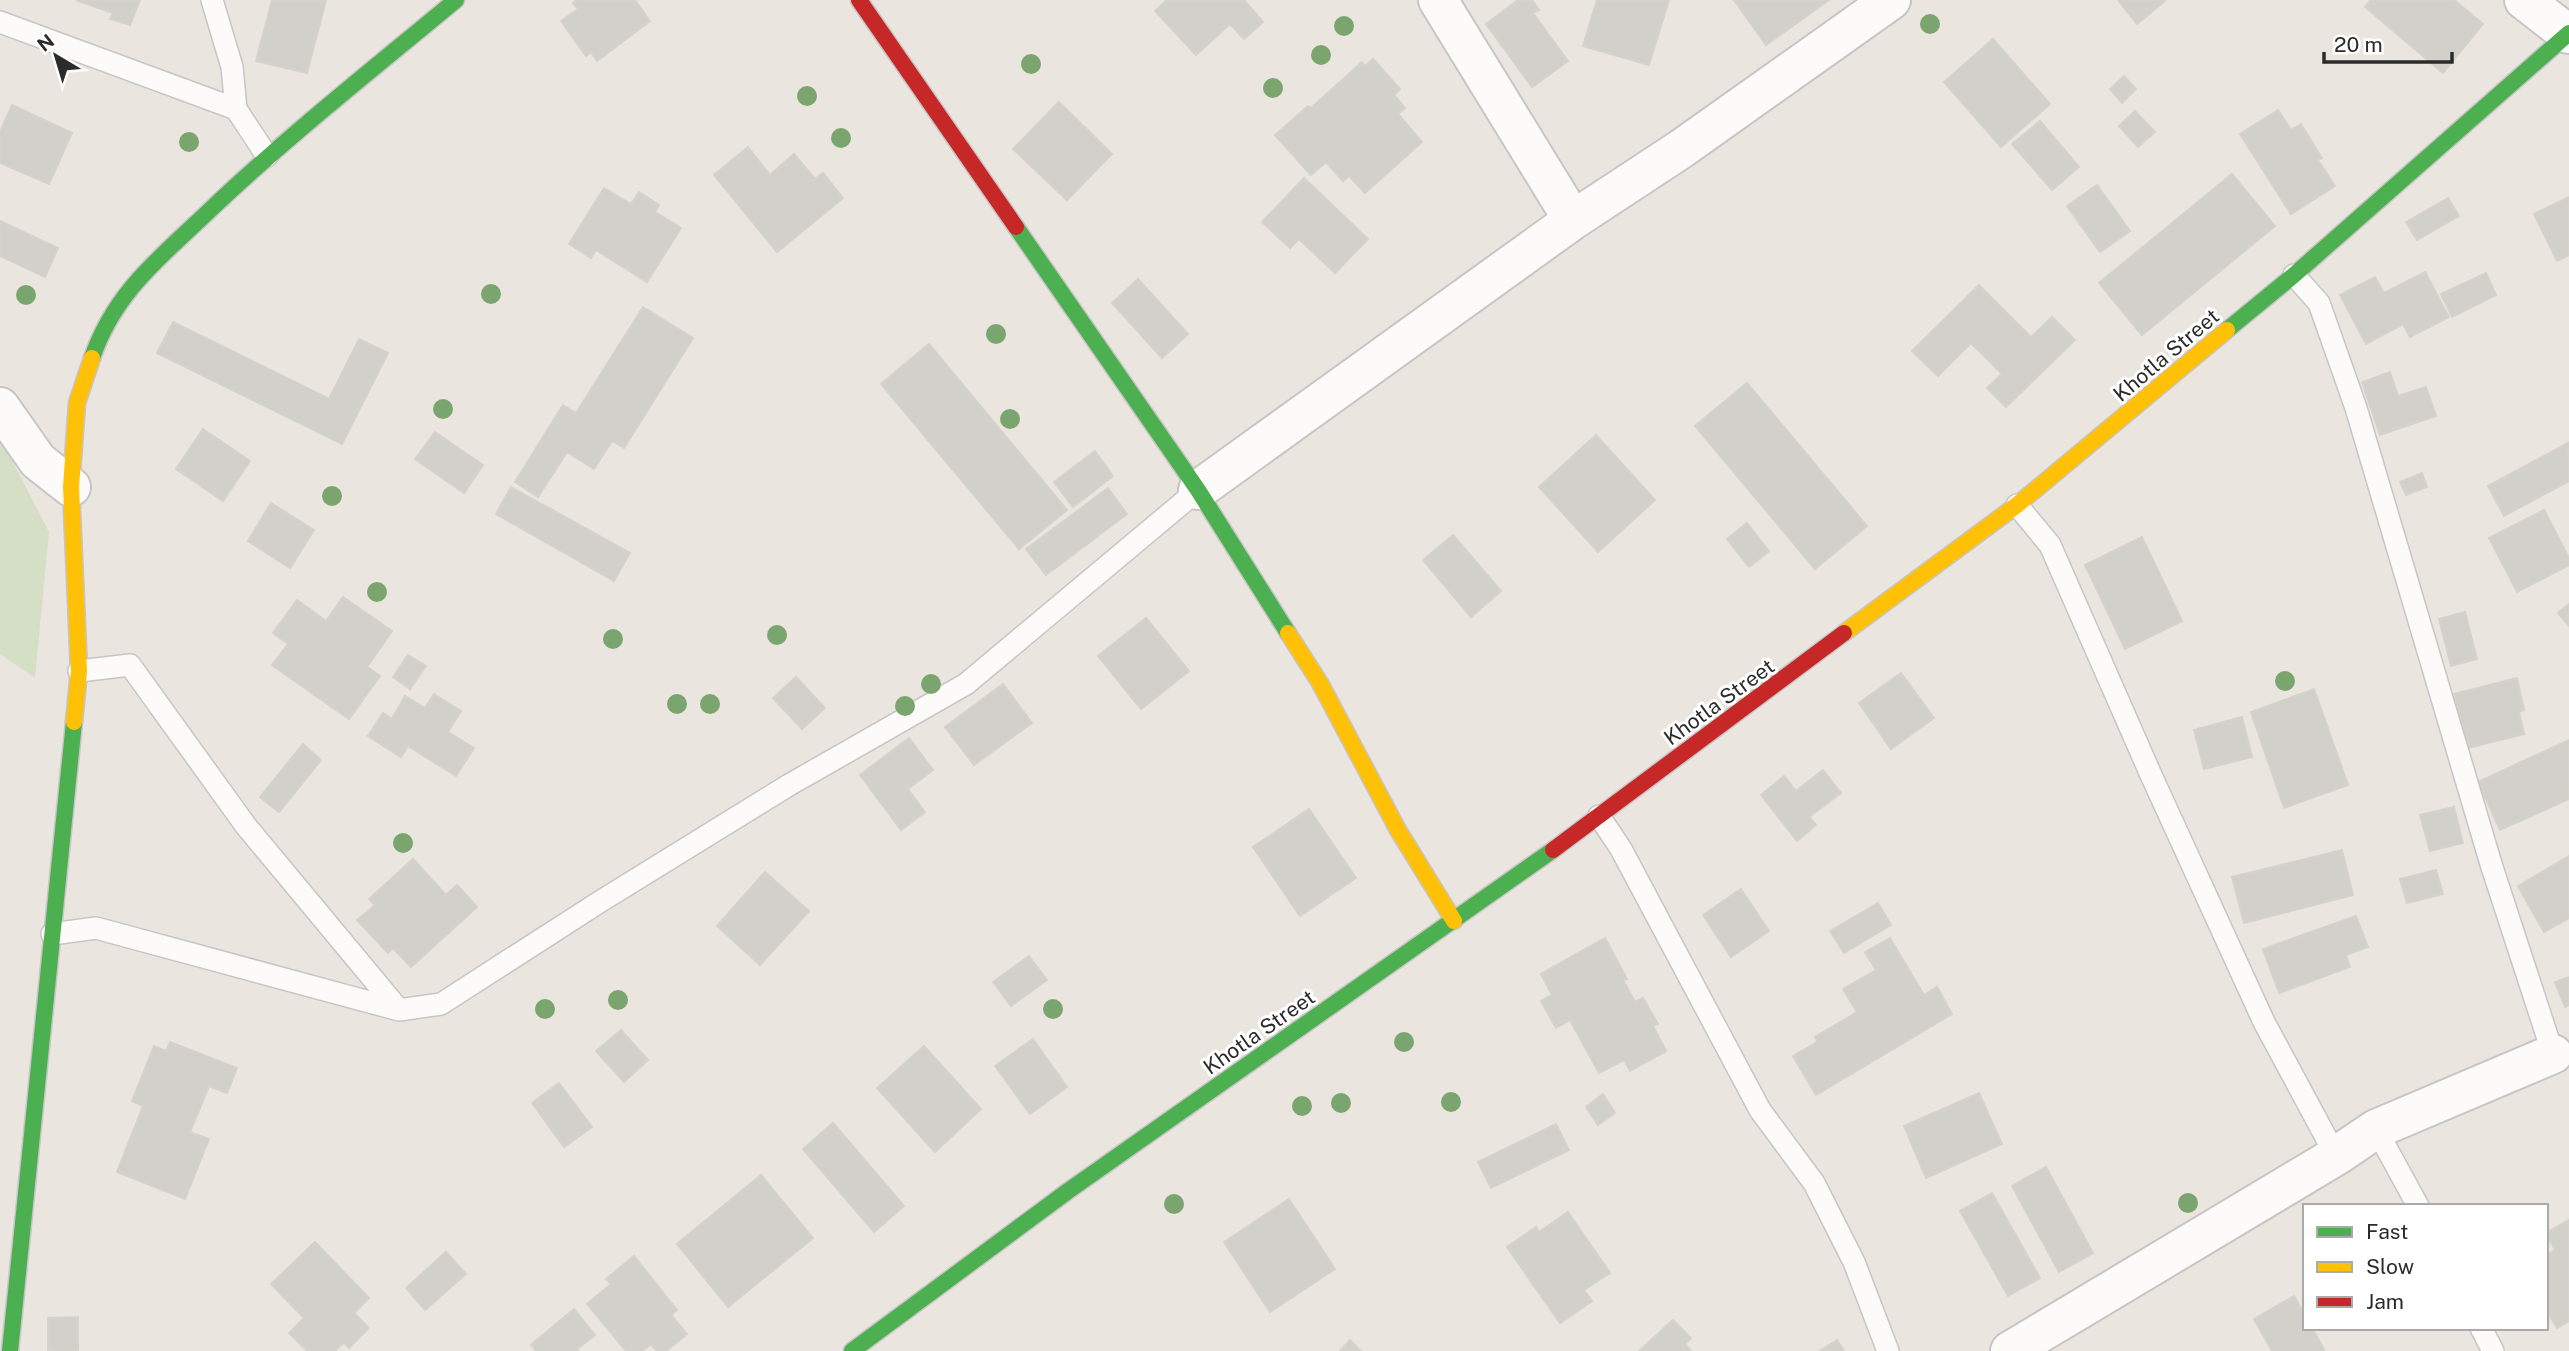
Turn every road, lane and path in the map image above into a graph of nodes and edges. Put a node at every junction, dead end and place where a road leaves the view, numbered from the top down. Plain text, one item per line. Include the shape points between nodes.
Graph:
1 (212, 0) edge
2 (456, 0) edge
3 (859, 0) edge
4 (1438, 0) edge
5 (1891, 0) edge
6 (2524, 0) edge
7 (0, 22) edge
8 (2568, 34) edge
9 (236, 108) junction
10 (267, 156) junction
11 (1573, 220) junction
12 (2294, 275) junction
13 (0, 407) edge
14 (71, 487) junction
15 (1198, 490) junction
16 (2017, 505) junction
17 (79, 671) junction
18 (1599, 816) junction
19 (1454, 921) junction
20 (52, 934) junction
21 (399, 1010) junction
22 (2553, 1054) joint
23 (2376, 1129) junction
24 (2336, 1156) junction
25 (2417, 1204) edge
26 (7, 1308) edge
27 (2482, 1330) edge
28 (10, 1351) edge
29 (852, 1351) edge
30 (1888, 1351) edge
31 (2010, 1351) edge
32 (2493, 1351) edge

1 - 9 lane via 232,67
2 - 10 street
3 - 15 street
4 - 11 street
5 - 11 street
6 - 8 street
7 - 9 lane
8 - 12 street, Khotla Street
9 - 10 lane
10 - 14 street via 133,283 100,332 77,403
11 - 15 street
12 - 16 street, Khotla Street
12 - 22 lane via 2319,303 2356,408 2491,864
13 - 14 street via 38,461
14 - 17 street
15 - 19 street via 1320,683 1398,830
15 - 21 lane via 967,684 766,800 441,1004
16 - 18 street, Khotla Street
16 - 24 lane via 2050,545 2264,1022
17 - 20 street
17 - 21 lane via 130,665 246,826
18 - 19 street, Khotla Street
18 - 30 lane via 1760,1110 1814,1183 1854,1262
19 - 29 street, Khotla Street via 1068,1191
20 - 21 lane via 96,928
20 - 26 street
22 - 23 street
23 - 24 street
23 - 25 lane
24 - 31 street
26 - 28 street
27 - 32 lane

